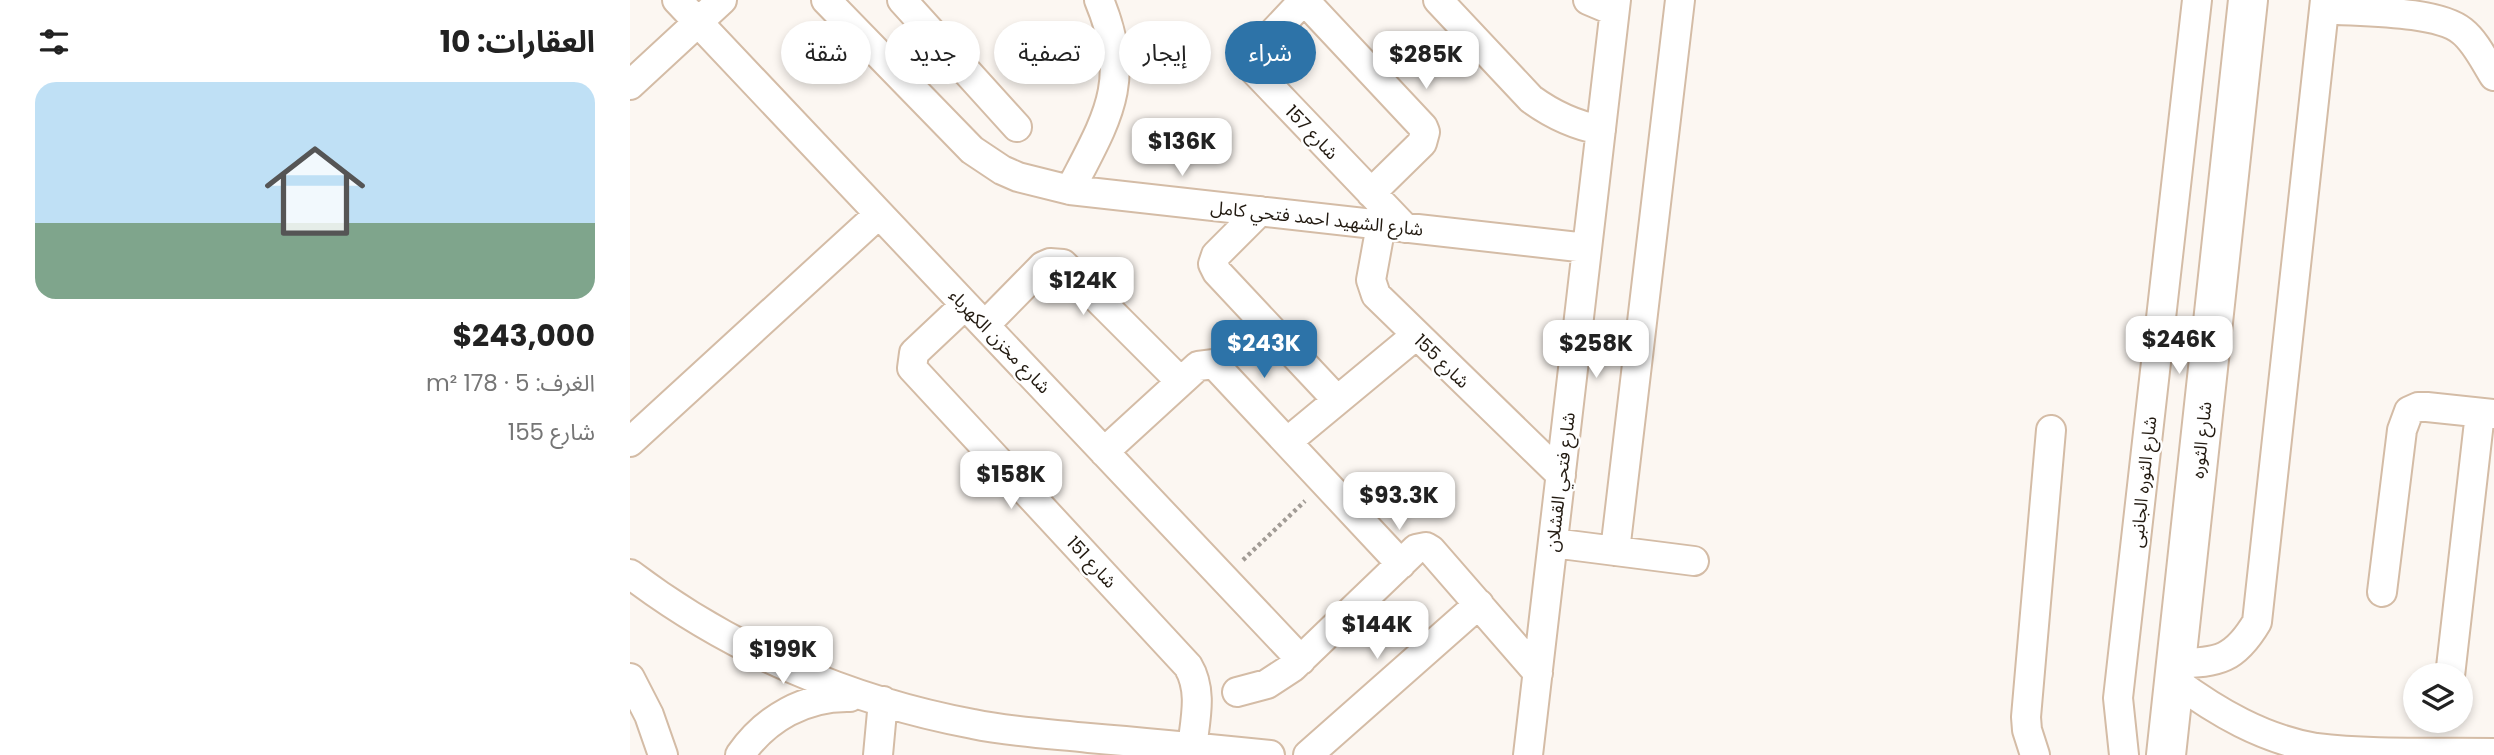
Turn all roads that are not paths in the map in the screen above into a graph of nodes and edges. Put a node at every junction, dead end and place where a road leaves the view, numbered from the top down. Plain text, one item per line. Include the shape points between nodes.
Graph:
1 (677, 0) edge
2 (722, 0) edge
3 (826, 0) edge
4 (902, 0) edge
5 (1098, 0) edge
6 (1304, 0) edge
7 (1438, 0) edge
8 (1588, 0) edge
9 (1680, 0) edge
10 (2197, 0) edge
11 (2248, 0) edge
12 (1615, 5) edge
13 (2325, 5) edge
14 (921, 21) edge
15 (697, 23) junction
16 (885, 61) edge
17 (2494, 76) edge
18 (908, 84) edge
19 (978, 84) edge
20 (630, 85) edge
21 (1017, 127) dead end
22 (1601, 130) junction
23 (1070, 190) junction
24 (1371, 193) junction
25 (1260, 211) junction
26 (879, 214) junction
27 (1393, 226) junction
28 (1587, 248) junction
29 (965, 304) junction
30 (985, 325) junction
31 (1415, 335) junction
32 (1180, 381) junction
33 (1337, 400) junction
34 (2487, 413) edge
35 (2052, 430) dead end
36 (630, 442) edge
37 (1287, 442) junction
38 (1104, 452) junction
39 (1561, 475) junction
40 (1553, 543) junction
41 (1615, 551) junction
42 (1694, 561) dead end
43 (1401, 564) junction
44 (630, 574) edge
45 (2382, 592) dead end
46 (1479, 604) junction
47 (1301, 660) junction
48 (2452, 663) edge
49 (2176, 672) junction
50 (1538, 673) junction
51 (630, 678) edge
52 (1237, 692) dead end
53 (873, 699) junction
54 (1121, 748) edge
55 (1192, 748) junction
56 (2494, 752) edge
57 (663, 755) edge
58 (740, 755) edge
59 (878, 755) edge
60 (1270, 755) edge
61 (1308, 755) edge
62 (1528, 755) edge
63 (2035, 755) edge
64 (2123, 755) edge
65 (2166, 755) edge

1 - 15 street, شارع مخزن الكهرباء
2 - 15 street
3 - 16 street, شارع الشهيد احمد فتحي كامل
4 - 14 street
5 - 23 street via 1114,58 1112,99
6 - 24 street, شارع 157 via 1255,51 1253,69
6 - 24 street via 1425,132 1422,143
7 - 22 street via 1531,99 1571,122
8 - 12 street
9 - 41 street
10 - 64 street, شارع الثوره الجانبى via 2118,698
11 - 49 highway, شارع الثوره
12 - 22 street, شارع فتحي القشلان
13 - 17 street via 2449,24 2467,36
13 - 49 street via 2257,622 2245,642 2225,657
15 - 20 street
15 - 26 street, شارع مخزن الكهرباء
18 - 23 street, شارع الشهيد احمد فتحي كامل via 987,161 1035,183
19 - 21 street
22 - 28 street, شارع فتحي القشلان
23 - 25 street, شارع الشهيد احمد فتحي كامل
24 - 27 street, شارع 157
25 - 27 street, شارع الشهيد احمد فتحي كامل
25 - 33 street via 1216,255 1213,264
26 - 29 street, شارع مخزن الكهرباء
26 - 36 street
27 - 28 street, شارع الشهيد احمد فتحي كامل
27 - 31 street, شارع 155 via 1372,287
28 - 39 street, شارع فتحي القشلان
29 - 30 street, شارع مخزن الكهرباء
29 - 55 street, شارع 151 via 914,353 912,368 1188,666 1198,698
30 - 32 street via 1044,266 1063,264
30 - 38 street, شارع مخزن الكهرباء
31 - 33 street
31 - 39 street, شارع 155
32 - 37 street via 1198,366 1214,364
32 - 38 street
33 - 37 street
34 - 45 street via 2427,407 2409,411 2402,430
34 - 48 street
35 - 63 street via 2026,718
37 - 43 street
38 - 47 street, شارع مخزن الكهرباء
39 - 40 street, شارع فتحي القشلان
40 - 41 street
40 - 50 street, شارع فتحي القشلان
41 - 42 street
43 - 46 street via 1419,547 1429,548
43 - 47 street
44 - 53 street via 760,654
46 - 50 street
46 - 61 street
47 - 52 street via 1267,684
49 - 56 street via 2200,699 2254,729 2313,747
49 - 65 highway, شارع الثوره
50 - 62 street, شارع فتحي القشلان
51 - 57 street
53 - 54 street via 976,725
53 - 58 street via 834,697 798,705 763,729
53 - 59 street
54 - 55 street
55 - 60 street

